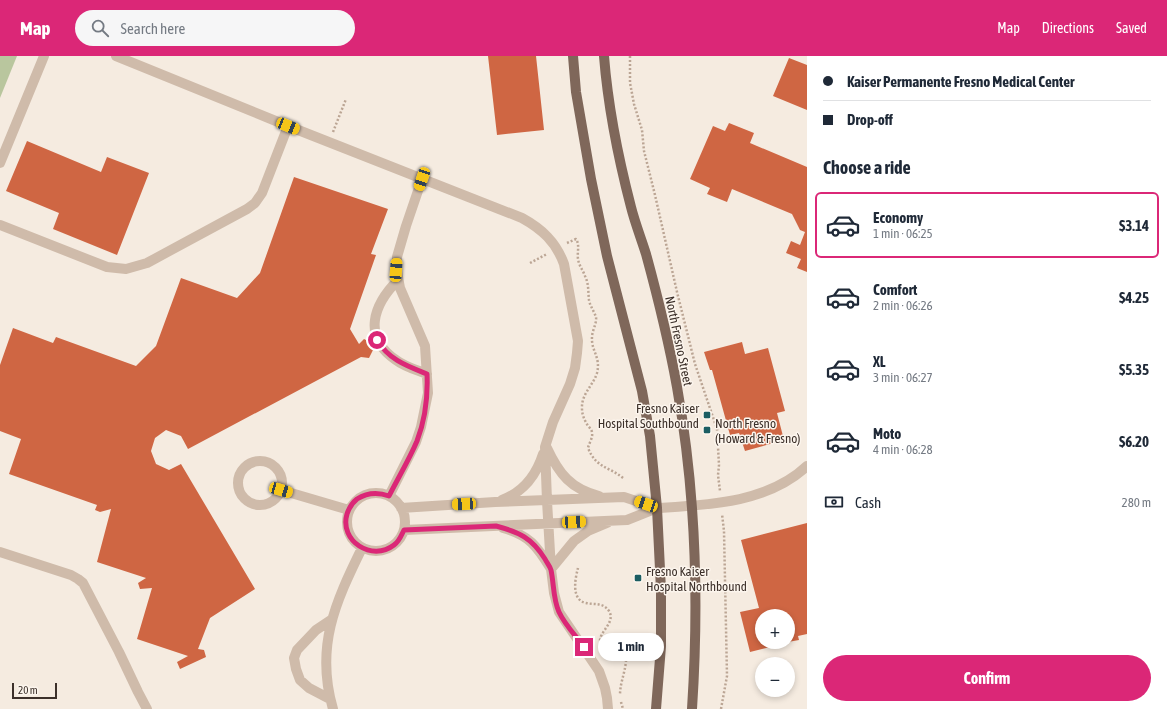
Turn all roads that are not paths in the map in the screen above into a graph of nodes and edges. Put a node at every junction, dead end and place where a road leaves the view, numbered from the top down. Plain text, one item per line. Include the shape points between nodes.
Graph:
1 (44, 56) edge
2 (116, 56) edge
3 (573, 56) edge
4 (604, 56) edge
5 (288, 126) junction
6 (0, 163) edge
7 (422, 179) junction
8 (0, 224) edge
9 (398, 280) junction
10 (427, 374) junction
11 (546, 446) junction
12 (807, 466) edge
13 (281, 490) junction
14 (389, 496) junction
15 (611, 498) junction
16 (547, 501) junction
17 (495, 502) junction
18 (692, 506) junction
19 (401, 508) junction
20 (657, 508) junction
21 (349, 510) junction
22 (613, 520) junction
23 (548, 523) junction
24 (496, 526) junction
25 (404, 530) junction
26 (362, 548) junction
27 (0, 552) edge
28 (551, 569) junction
29 (331, 620) junction
30 (332, 704) edge
31 (146, 709) edge
32 (608, 709) edge
33 (656, 709) edge
34 (692, 709) edge

1 - 6 street
2 - 5 street
3 - 20 main road via 576,92 591,179 607,256 642,390 650,436
4 - 18 main road, North Fresno Street via 620,161 657,297 677,387
5 - 7 street
5 - 8 street via 262,193 255,203 236,216 147,263 126,269 107,267
7 - 9 street via 398,257
7 - 11 street via 522,218 546,235 561,254 578,341 570,384 553,422
9 - 10 street via 425,346
9 - 10 street via 386,293 375,316 377,340 383,350 397,361
10 - 14 street via 428,393 421,427
11 - 15 street via 568,482 590,494
11 - 16 street
11 - 17 street via 527,484 515,494
12 - 18 street via 800,473 763,492
13 - 13 street via 281,475 276,468 263,461 249,464 243,470 238,484 243,497 254,504 272,502
13 - 21 street
14 - 19 street
14 - 21 street via 380,493 362,496
15 - 16 street
15 - 20 street via 624,497
16 - 17 street
16 - 23 street
17 - 19 street
18 - 20 street
18 - 34 main road, North Fresno Street via 695,603
19 - 25 street via 405,522
20 - 22 street via 627,520
20 - 33 main road via 661,646
21 - 26 street via 346,518 349,536
22 - 23 street
22 - 28 street via 581,536 567,548
23 - 24 street
23 - 28 street
24 - 25 street
24 - 28 street via 528,538
25 - 26 street via 395,545 387,549 379,552
26 - 29 street via 339,596
27 - 31 street via 71,575 82,583
28 - 32 street via 559,612 599,671
29 - 30 street via 327,661 328,694
29 - 30 street via 302,644 294,658 300,680

